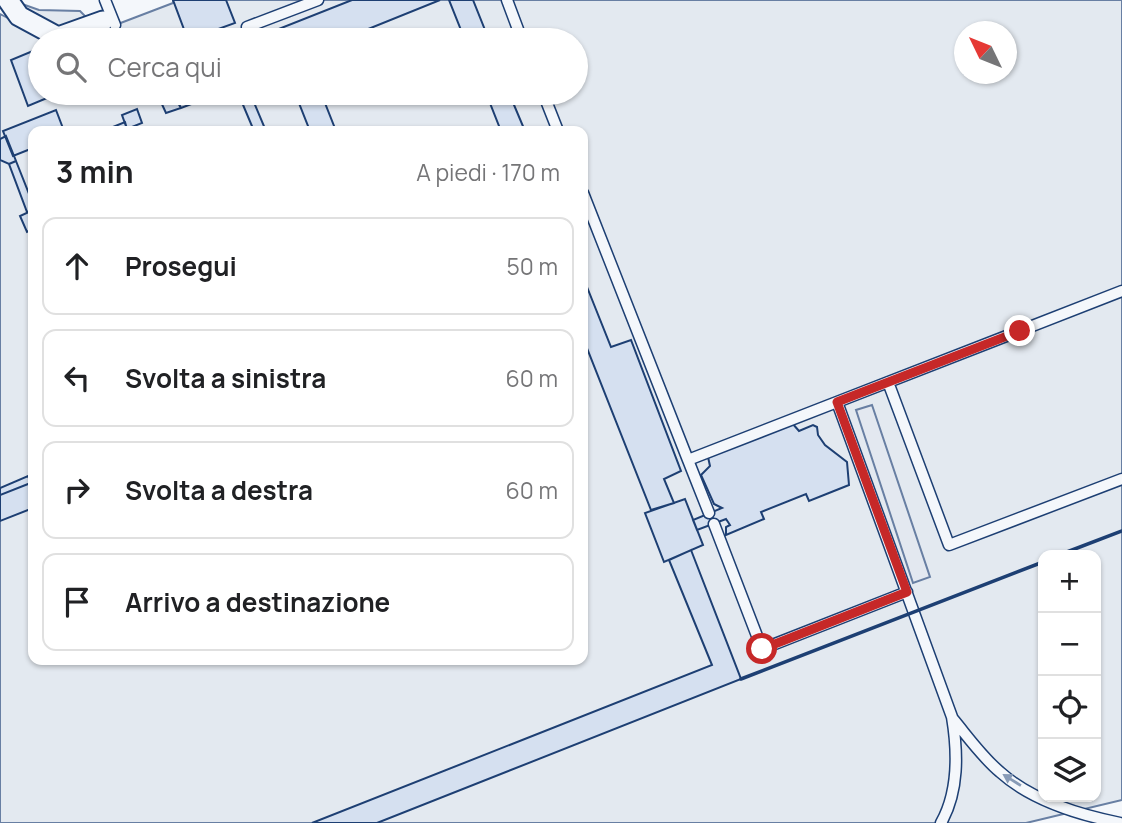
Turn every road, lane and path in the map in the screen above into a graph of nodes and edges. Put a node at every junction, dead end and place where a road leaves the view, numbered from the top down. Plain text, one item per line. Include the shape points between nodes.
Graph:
1 (8, 0) edge
2 (105, 0) edge
3 (318, 0) edge
4 (507, 0) edge
5 (110, 21) joint
6 (247, 27) dead end
7 (41, 28) edge
8 (87, 28) edge
9 (518, 28) edge
10 (548, 105) edge
11 (556, 126) edge
12 (588, 206) edge
13 (1122, 291) edge
14 (888, 382) junction
15 (837, 402) junction
16 (688, 460) junction
17 (1122, 478) edge
18 (709, 513) dead end
19 (714, 524) dead end
20 (907, 592) junction
21 (952, 717) junction
22 (941, 823) edge
23 (1120, 823) edge

1 - 7 street via 19,16
2 - 5 lane
3 - 6 lane
4 - 9 lane
5 - 8 street
10 - 11 lane
12 - 16 lane
13 - 14 lane
14 - 15 lane
14 - 17 lane via 949,545
15 - 16 lane
15 - 20 lane
16 - 18 lane
19 - 20 lane via 762,649
20 - 21 lane
21 - 22 lane via 956,765 951,799
23 -> 21 lane via 1065,807 1002,774

